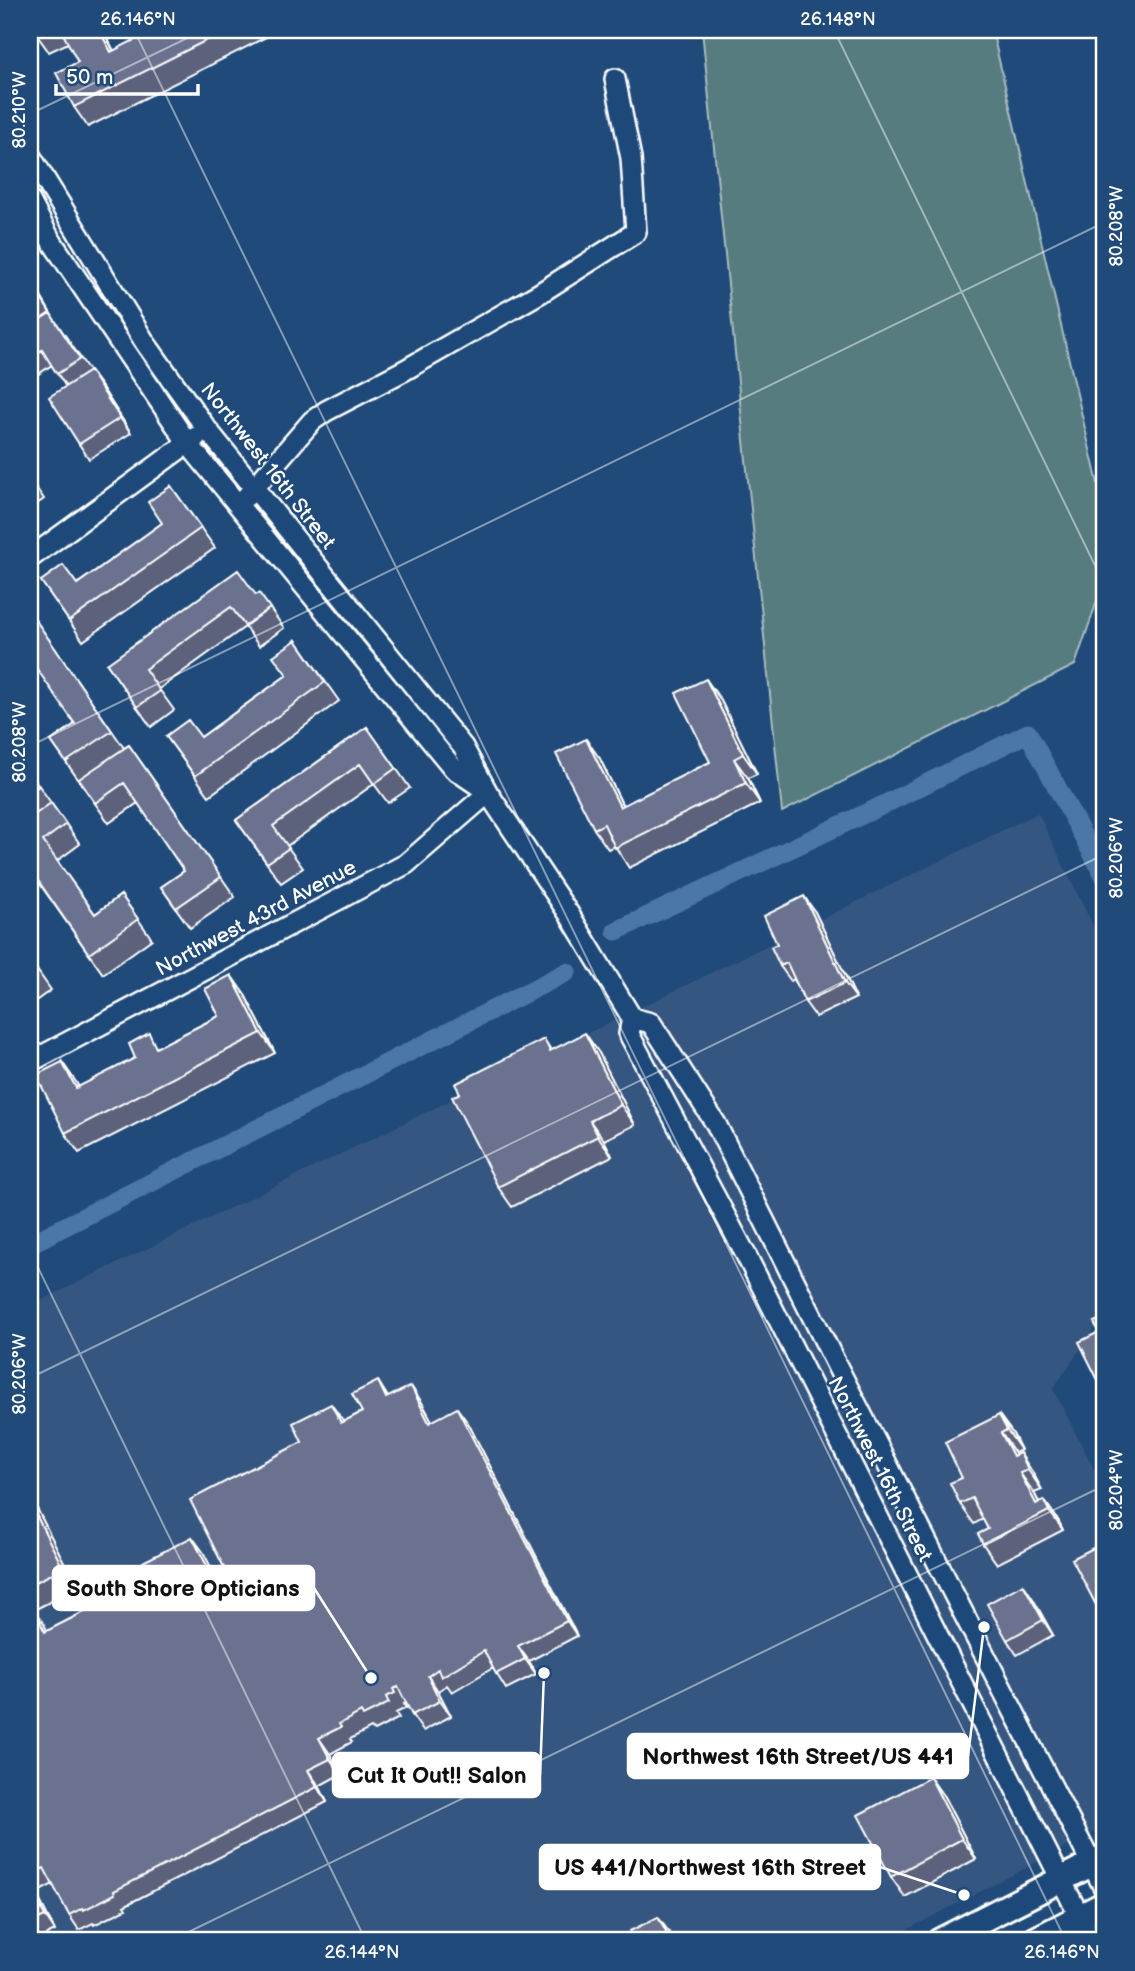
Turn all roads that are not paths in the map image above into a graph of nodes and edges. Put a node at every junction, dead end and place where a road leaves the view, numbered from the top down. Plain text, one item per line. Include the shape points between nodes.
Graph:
1 (615, 79) dead end
2 (30, 155) edge
3 (30, 201) edge
4 (206, 428) junction
5 (189, 445) junction
6 (253, 488) junction
7 (239, 505) junction
8 (30, 558) edge
9 (488, 793) junction
10 (632, 1018) junction
11 (30, 1062) edge
12 (904, 1496) junction
13 (876, 1511) junction
14 (960, 1607) junction
15 (932, 1622) junction
16 (1099, 1861) edge
17 (1061, 1880) junction
18 (1105, 1890) edge
19 (1105, 1904) edge
20 (1080, 1918) junction
21 (940, 1941) edge
22 (1033, 1941) edge
23 (1092, 1941) edge

1 - 6 street via 631,158 636,232 540,293 326,411
2 - 4 street, Northwest 16th Street via 146,344
3 - 5 street, Northwest 16th Street via 50,239
4 - 5 street
4 - 6 street, Northwest 16th Street
5 - 7 street, Northwest 16th Street
5 - 8 street
6 - 7 street
6 - 9 street, Northwest 16th Street via 463,747
7 - 9 street, Northwest 16th Street via 454,769
9 - 10 street, Northwest 16th Street
9 - 11 street, Northwest 43rd Avenue via 406,864
10 - 12 street, Northwest 16th Street via 651,1023 713,1120
10 - 13 street, Northwest 16th Street via 629,1034
12 - 13 street
12 - 14 street, Northwest 16th Street
13 - 15 street, Northwest 16th Street
14 - 15 street
14 - 16 street, Northwest 16th Street
15 - 17 street, Northwest 16th Street
16 - 17 main road
16 - 18 street, Northwest 16th Street
17 - 20 street, Northwest 16th Street
17 - 21 main road
19 - 20 main road
20 - 22 main road
20 - 23 street, Northwest 16th Street

